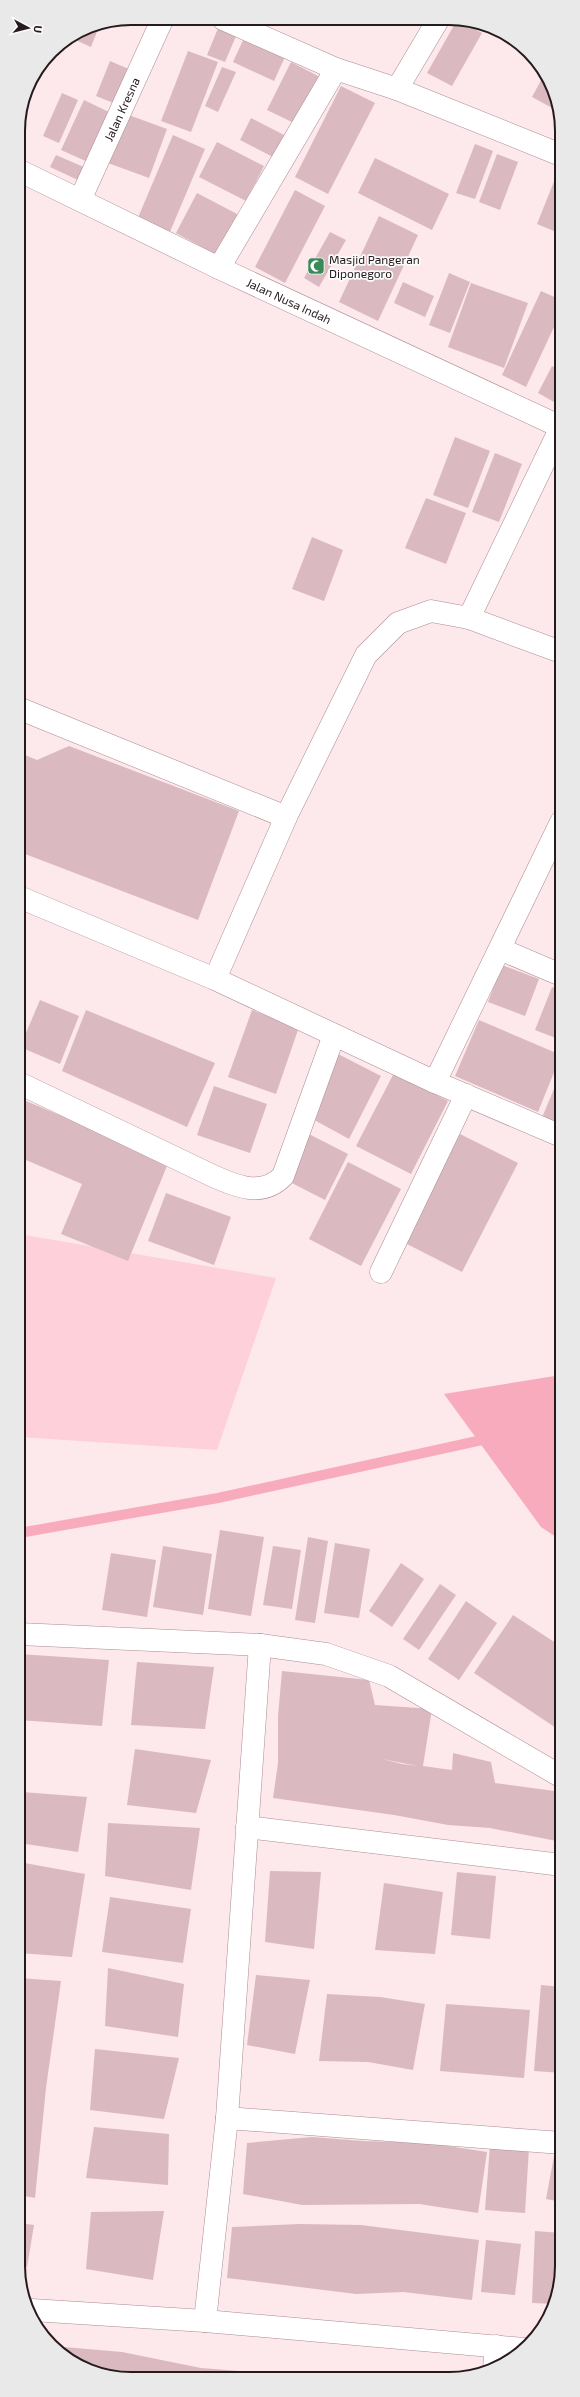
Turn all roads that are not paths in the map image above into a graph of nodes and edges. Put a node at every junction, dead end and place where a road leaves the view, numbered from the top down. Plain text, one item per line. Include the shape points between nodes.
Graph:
1 (160, 25) edge
2 (237, 25) edge
3 (435, 25) edge
4 (336, 69) junction
5 (397, 89) junction
6 (555, 153) edge
7 (25, 173) edge
8 (80, 200) junction
9 (219, 268) junction
10 (555, 424) edge
11 (555, 439) edge
12 (469, 618) junction
13 (555, 650) edge
14 (25, 711) edge
15 (286, 817) junction
16 (555, 834) edge
17 (25, 900) edge
18 (500, 949) junction
19 (555, 972) edge
20 (215, 979) junction
21 (334, 1034) junction
22 (435, 1082) junction
23 (25, 1086) edge
24 (466, 1095) junction
25 (555, 1133) edge
26 (381, 1272) dead end
27 (25, 1634) edge
28 (260, 1645) junction
29 (555, 1773) edge
30 (247, 1827) junction
31 (555, 1864) edge
32 (227, 2118) junction
33 (555, 2142) edge
34 (35, 2310) edge
35 (205, 2321) junction
36 (496, 2346) junction
37 (516, 2348) edge
38 (495, 2362) edge

1 - 8 street, Jalan Kresna
2 - 4 street
3 - 5 street
4 - 5 street
4 - 9 street
5 - 6 street
7 - 8 street, Jalan Nusa Indah
8 - 9 street, Jalan Nusa Indah
9 - 10 street, Jalan Nusa Indah
11 - 12 street
12 - 13 street
12 - 15 street via 431,611 398,623 366,655
14 - 15 street
15 - 20 street
16 - 18 street
17 - 20 street
18 - 19 street
18 - 22 street
20 - 21 street
21 - 22 street
21 - 23 street via 283,1176 275,1184 259,1190 237,1186 211,1175
22 - 24 street
24 - 25 street
24 - 26 street
27 - 28 street
28 - 29 street via 326,1654 389,1676
28 - 30 street
30 - 31 street
30 - 32 street
32 - 33 street
32 - 35 street
34 - 35 street
35 - 36 street
36 - 37 street
36 - 38 street

